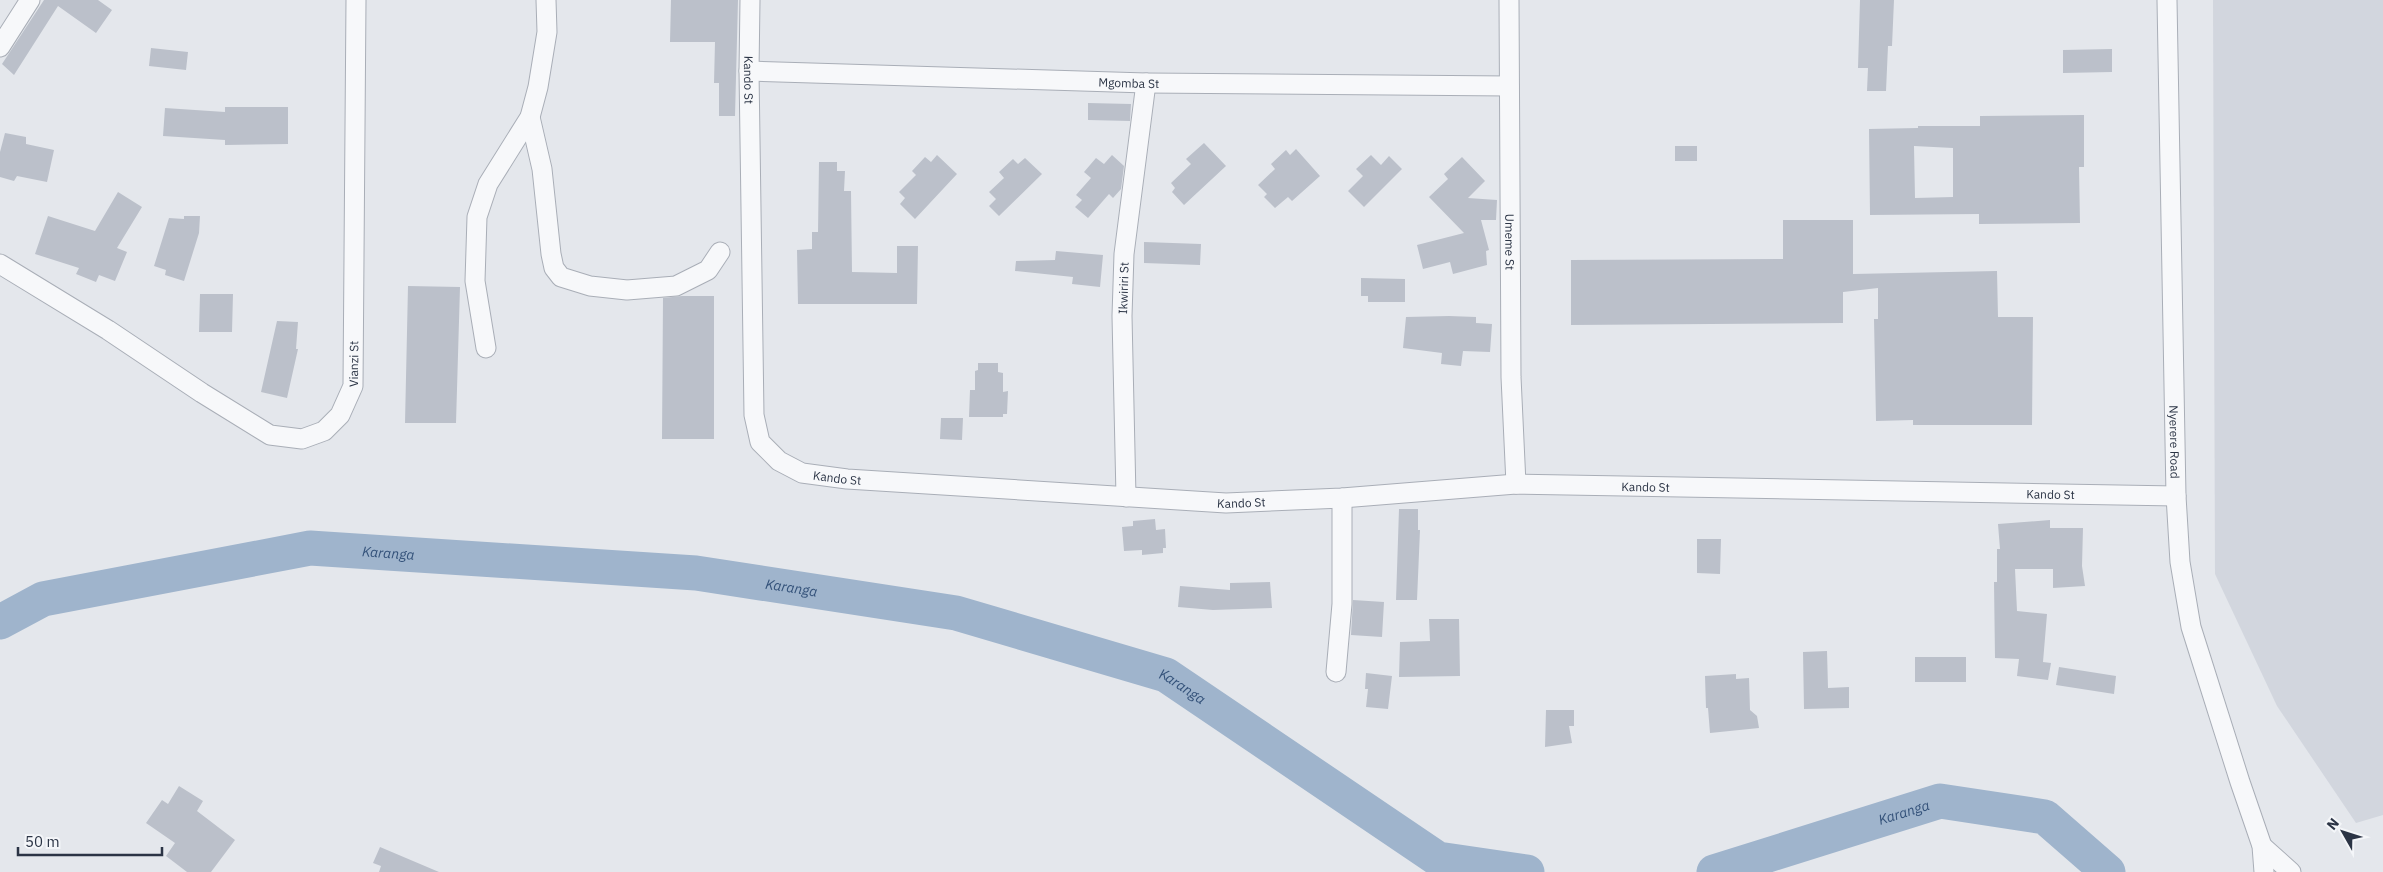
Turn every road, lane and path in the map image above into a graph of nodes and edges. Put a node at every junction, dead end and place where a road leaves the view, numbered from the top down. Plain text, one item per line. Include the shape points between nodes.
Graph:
1 (30, 0) edge
2 (356, 0) edge
3 (546, 0) edge
4 (750, 0) edge
5 (1509, 0) edge
6 (2167, 0) edge
7 (0, 47) edge
8 (749, 70) junction
9 (1146, 83) junction
10 (1509, 86) junction
11 (530, 117) junction
12 (720, 252) dead end
13 (0, 264) edge
14 (486, 348) dead end
15 (1516, 484) junction
16 (1126, 496) junction
17 (2176, 496) junction
18 (1342, 498) junction
19 (1336, 672) dead end
20 (2262, 846) junction
21 (2264, 872) edge
22 (2291, 872) edge

1 - 7 street
2 - 13 street, Vianzi St via 353,386 340,415 324,431 302,438 270,435
3 - 11 street via 547,32
4 - 8 street, Kando St
5 - 10 street, Umeme St
6 - 17 street, Nyerere Road
8 - 9 street, Mgomba St
8 - 16 street, Kando St via 754,415 760,442 780,461 802,473 847,479
9 - 10 street, Mgomba St
9 - 16 street, Ikwiriri St via 1124,254 1122,316
10 - 15 street, Umeme St via 1511,377
11 - 12 street via 542,169 551,254 554,268 561,277 590,286 627,290 676,286 708,270
11 - 14 street via 488,184 477,217 475,281
15 - 17 street, Kando St
15 - 18 street, Kando St
16 - 18 street, Kando St via 1226,503
17 - 20 street, Nyerere Road via 2180,562 2191,627
18 - 19 street via 1342,604
20 - 21 street, Nyerere Road
20 - 22 street

